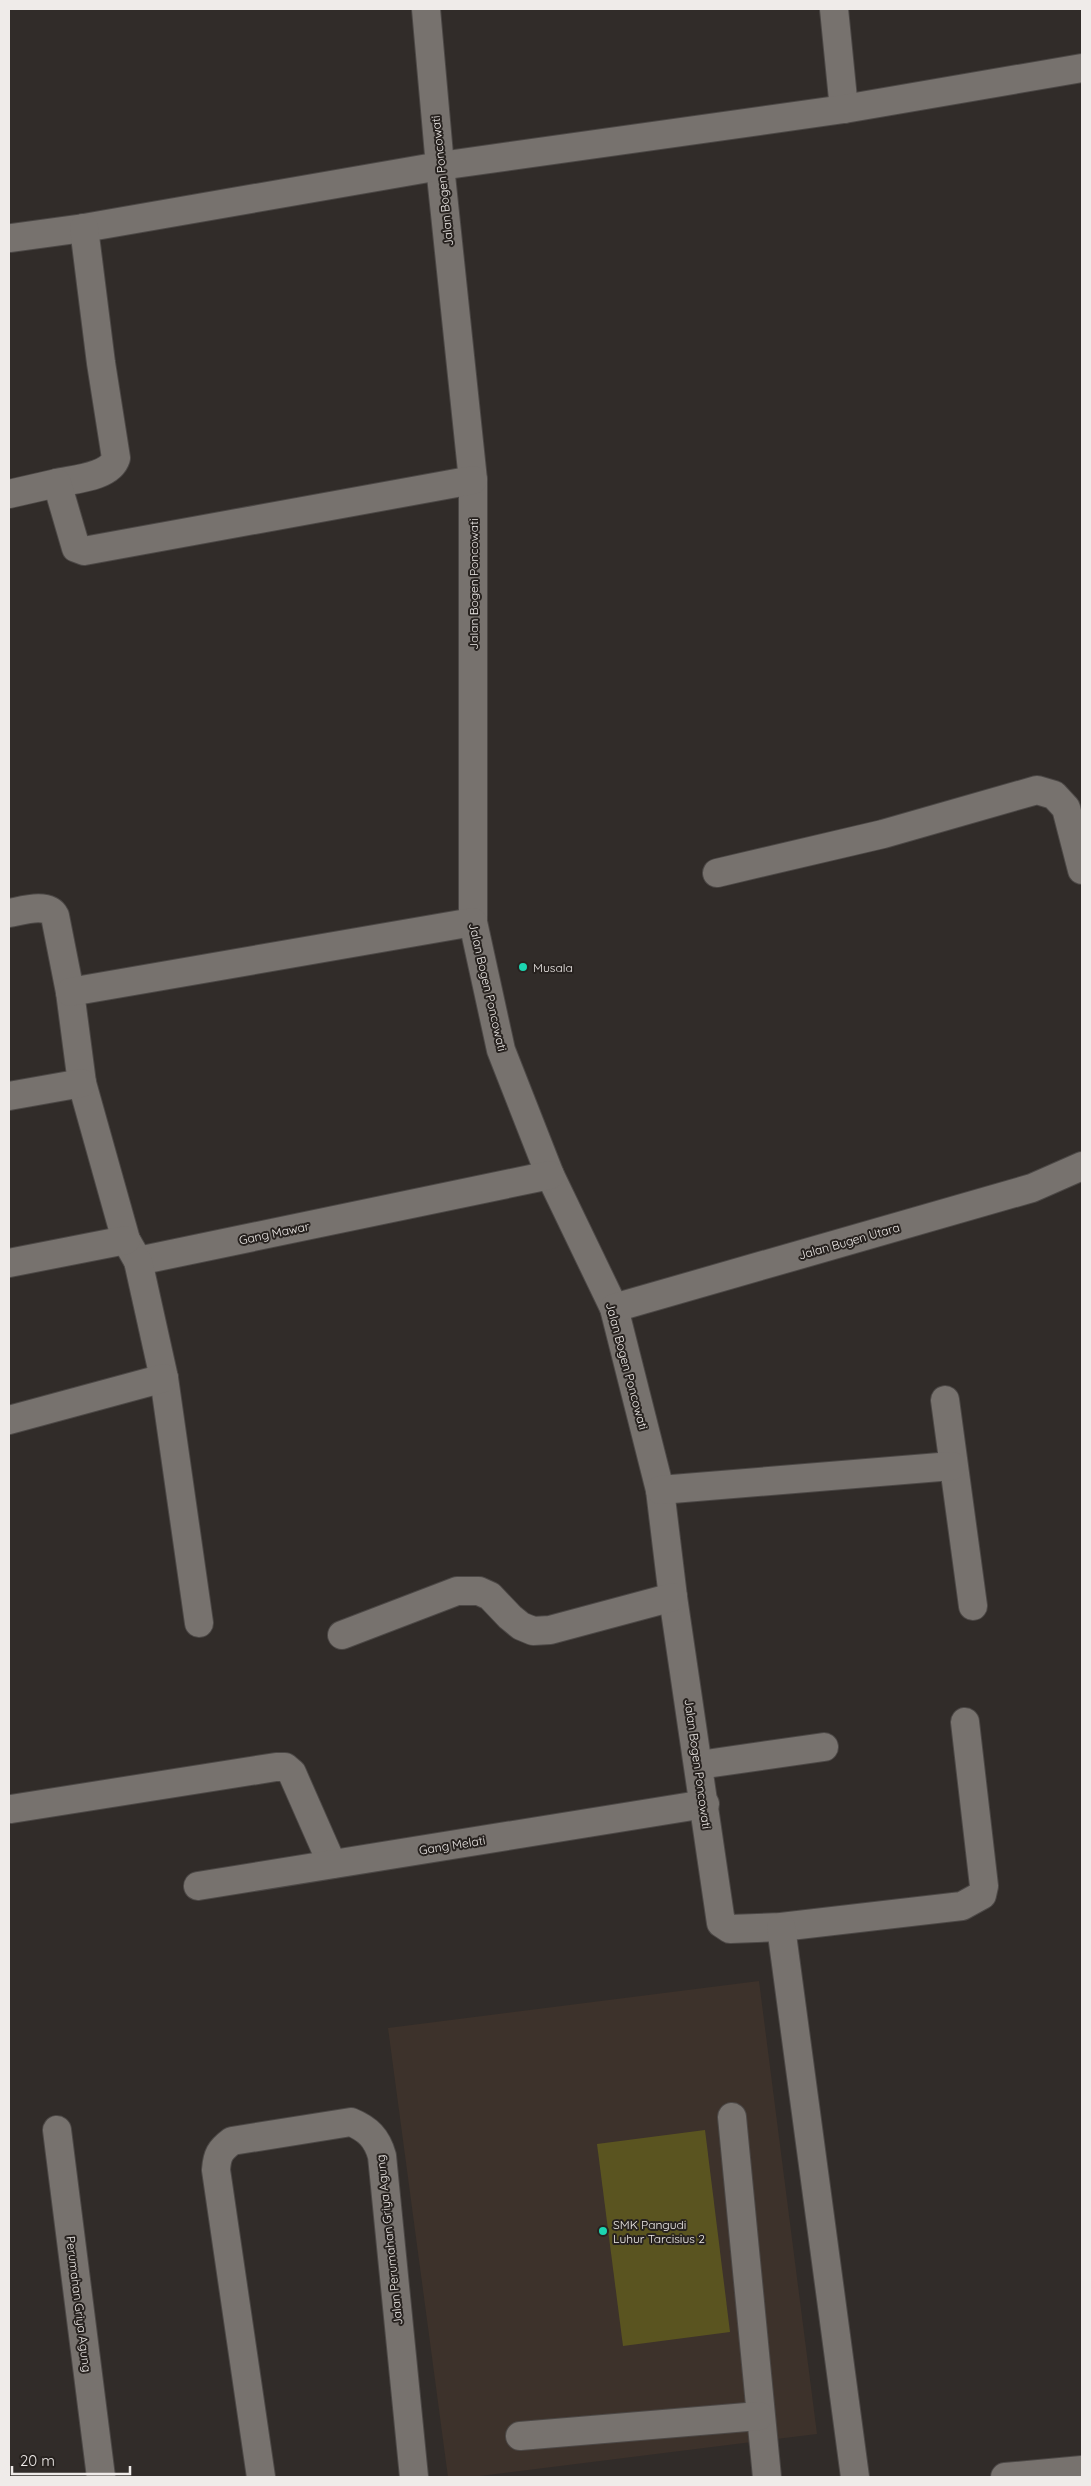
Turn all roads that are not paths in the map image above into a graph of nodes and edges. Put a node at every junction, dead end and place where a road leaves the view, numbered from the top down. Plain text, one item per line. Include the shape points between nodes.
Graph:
1 (426, 9) edge
2 (834, 9) edge
3 (1082, 68) edge
4 (844, 109) junction
5 (440, 166) junction
6 (84, 228) junction
7 (10, 238) dead end
8 (473, 480) junction
9 (58, 483) junction
10 (9, 494) edge
11 (1082, 870) edge
12 (717, 873) dead end
13 (9, 913) edge
14 (473, 922) junction
15 (70, 992) junction
16 (82, 1083) junction
17 (9, 1096) edge
18 (1082, 1166) edge
19 (550, 1175) junction
20 (132, 1250) junction
21 (9, 1263) edge
22 (614, 1308) junction
23 (164, 1378) junction
24 (945, 1400) dead end
25 (9, 1420) edge
26 (952, 1466) junction
27 (660, 1490) junction
28 (673, 1597) junction
29 (973, 1606) dead end
30 (199, 1623) dead end
31 (342, 1635) dead end
32 (965, 1722) dead end
33 (824, 1747) dead end
34 (699, 1765) junction
35 (705, 1804) junction
36 (11, 1809) dead end
37 (332, 1864) junction
38 (198, 1886) dead end
39 (780, 1927) junction
40 (732, 2118) dead end
41 (57, 2130) dead end
42 (759, 2416) junction
43 (520, 2436) dead end
44 (1082, 2470) edge
45 (101, 2477) edge
46 (261, 2477) edge
47 (414, 2477) edge
48 (767, 2477) edge
49 (855, 2477) edge
50 (1006, 2477) edge

1 - 5 street, Jalan Bogen Poncowati
2 - 4 street
3 - 4 street
4 - 5 street
5 - 6 street
5 - 8 street, Jalan Bogen Poncowati
6 - 7 street
6 - 9 street via 116,458 113,466 102,472
8 - 9 street via 84,550 76,548
8 - 14 street, Jalan Bogen Poncowati
9 - 10 street
11 - 12 street via 1066,808 1054,796 1037,790 883,834
13 - 15 street via 40,908 55,916
14 - 15 street
14 - 19 street, Jalan Bogen Poncowati via 501,1050
15 - 16 street
16 - 17 street
16 - 20 street
18 - 22 street, Jalan Bugen Utara via 1032,1188
19 - 20 street, Gang Mawar
19 - 22 street, Jalan Bogen Poncowati
20 - 21 street, Gang Mawar
20 - 23 street
22 - 27 street, Jalan Bogen Poncowati
23 - 25 street
23 - 30 street
24 - 26 street
26 - 27 street
26 - 29 street
27 - 28 street, Jalan Bogen Poncowati
28 - 31 street via 550,1630 533,1631 510,1617 490,1596 479,1591 457,1591
28 - 34 street, Jalan Bogen Poncowati
32 - 39 street via 984,1886 982,1895 962,1906
33 - 34 street
34 - 35 street, Jalan Bogen Poncowati
35 - 37 street, Gang Melati
35 - 39 street, Jalan Bogen Poncowati via 721,1923 730,1929
36 - 37 street via 285,1767 292,1772
37 - 38 street, Gang Melati
39 - 49 street
40 - 42 street
41 - 45 street, Perumahan Griya Agung
42 - 43 street
42 - 48 street
44 - 50 street
46 - 47 street, Jalan Perumahan Griya Agung via 216,2170 217,2157 232,2141 351,2122 363,2127 378,2142 382,2156

